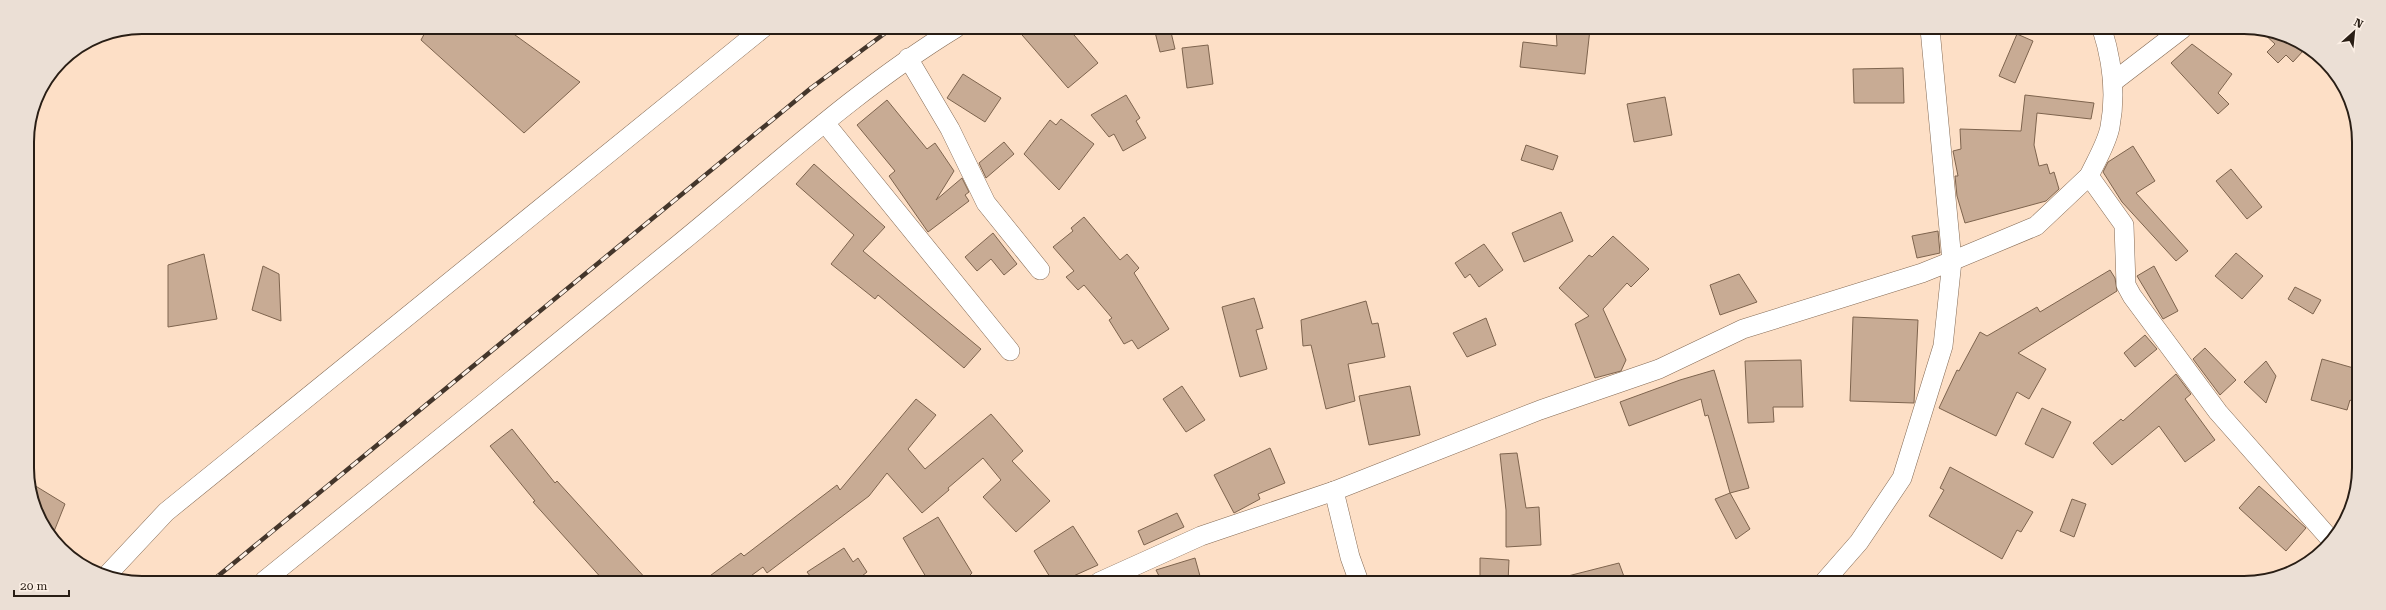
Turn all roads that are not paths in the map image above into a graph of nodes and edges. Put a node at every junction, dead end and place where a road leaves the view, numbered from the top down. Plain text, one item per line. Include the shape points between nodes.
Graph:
1 (756, 34) edge
2 (946, 34) edge
3 (1930, 34) edge
4 (2103, 34) edge
5 (2175, 34) edge
6 (908, 58) junction
7 (2113, 82) junction
8 (825, 123) junction
9 (2089, 176) junction
10 (1952, 261) junction
11 (1040, 270) dead end
12 (1010, 351) dead end
13 (1334, 491) junction
14 (2328, 536) edge
15 (111, 571) edge
16 (270, 576) edge
17 (1113, 576) edge
18 (1357, 576) edge
19 (1829, 576) edge

1 - 15 street via 166,512
2 - 6 street
3 - 10 street
4 - 7 street
5 - 7 street
6 - 8 street
6 - 11 street via 950,129 986,203
7 - 9 street via 2110,128
8 - 12 street
8 - 16 street
9 - 10 street via 2036,226
9 - 14 street via 2124,225 2126,285 2132,296 2218,412
10 - 13 street via 1922,273 1743,329 1659,369 1540,410
10 - 19 street via 1943,346 1902,478 1859,542
13 - 17 street via 1202,536
13 - 18 street

